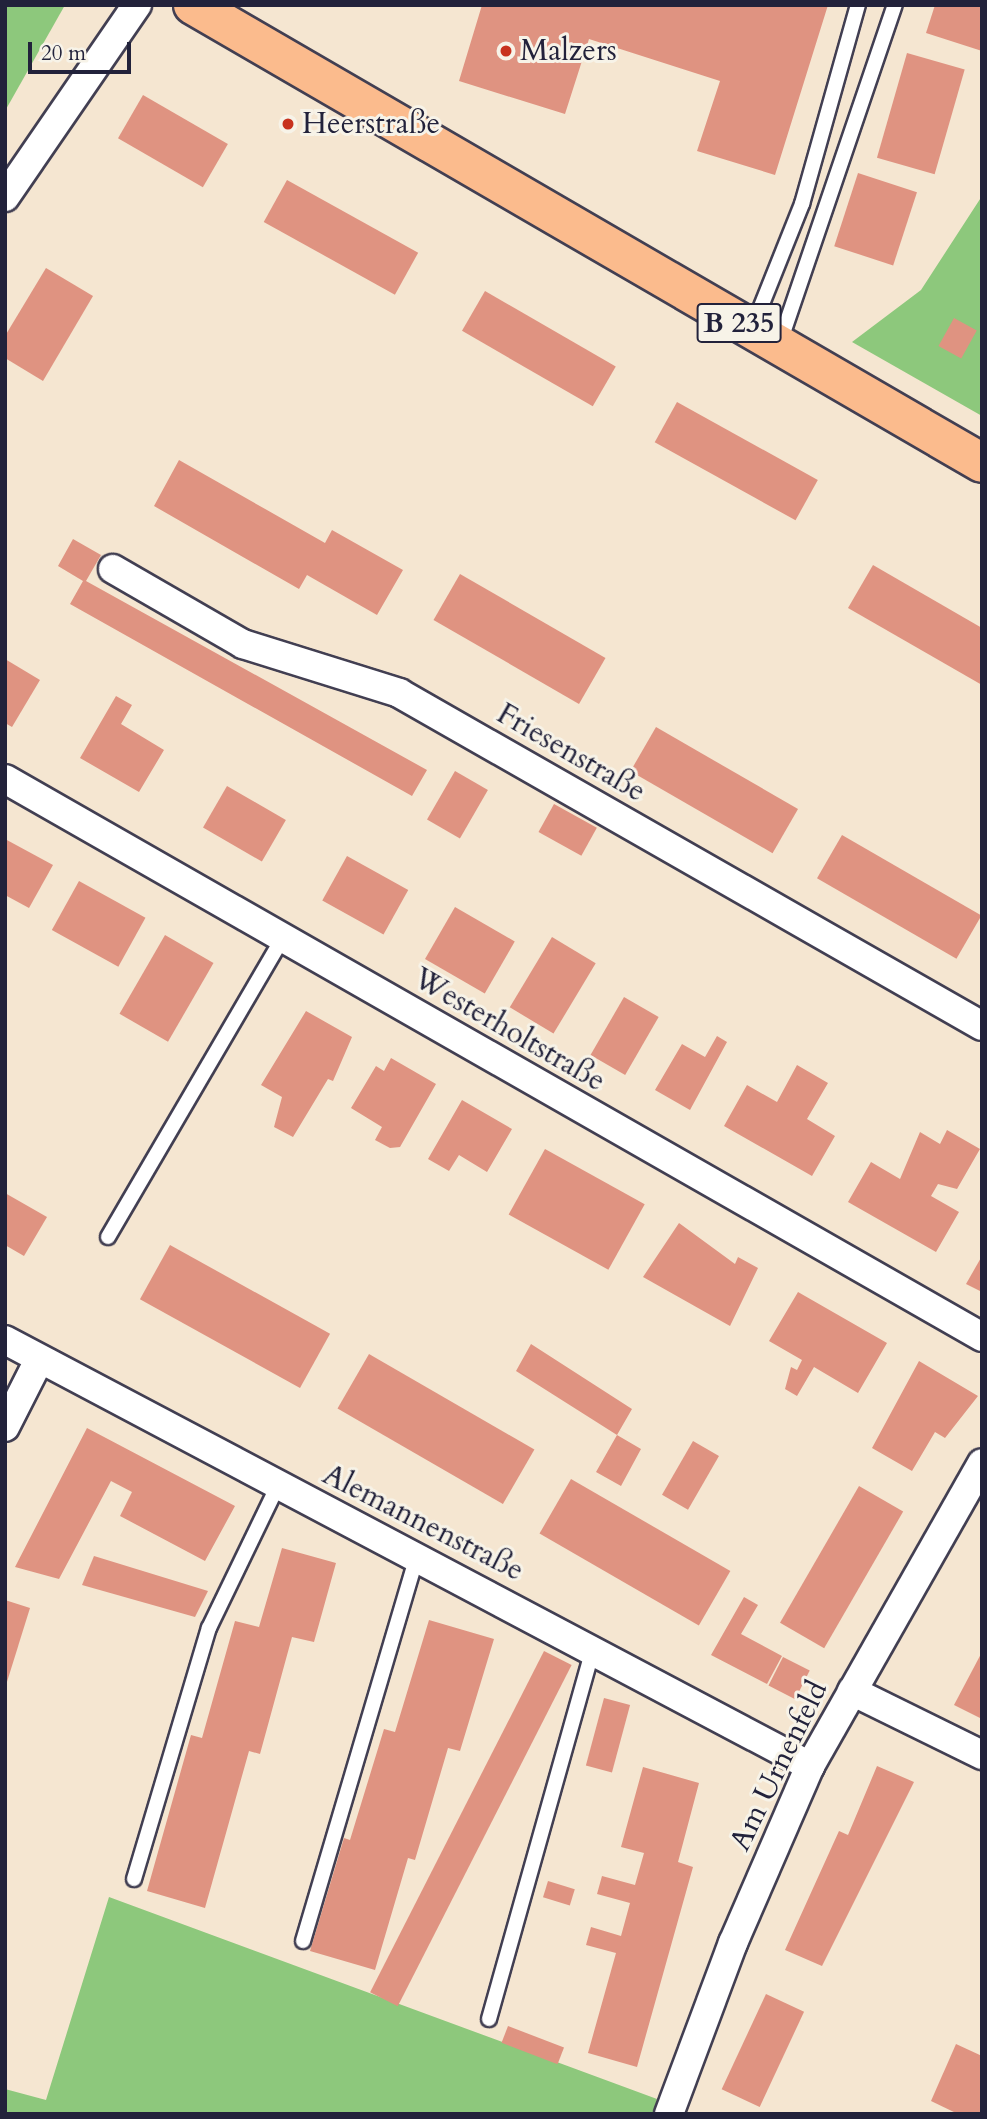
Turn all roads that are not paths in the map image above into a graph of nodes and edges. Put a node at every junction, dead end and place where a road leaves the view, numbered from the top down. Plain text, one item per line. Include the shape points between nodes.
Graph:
1 (137, 5) edge
2 (193, 5) edge
3 (858, 5) edge
4 (895, 5) edge
5 (5, 197) edge
6 (765, 337) junction
7 (982, 463) edge
8 (113, 569) dead end
9 (5, 779) edge
10 (282, 939) junction
11 (982, 1026) edge
12 (108, 1237) dead end
13 (982, 1337) edge
14 (5, 1340) edge
15 (39, 1360) junction
16 (5, 1427) edge
17 (982, 1463) edge
18 (278, 1485) junction
19 (417, 1557) junction
20 (593, 1648) junction
21 (852, 1691) junction
22 (982, 1755) edge
23 (810, 1766) junction
24 (134, 1879) dead end
25 (303, 1941) dead end
26 (489, 2019) dead end
27 (669, 2114) edge

1 - 5 street
2 - 6 main road, B 235
3 - 6 lane
4 - 6 lane
6 - 7 main road, B 235
8 - 11 street, Friesenstraße via 243,644 399,692
9 - 10 street, Westerholtstraße
10 - 12 lane
10 - 13 street, Westerholtstraße
14 - 15 street, Alemannenstraße
15 - 16 street
15 - 18 street, Alemannenstraße
17 - 21 street, Am Urnenfeld
18 - 19 street, Alemannenstraße
18 - 24 lane via 209,1628
19 - 20 street, Alemannenstraße
19 - 25 lane
20 - 23 street, Alemannenstraße
20 - 26 lane
21 - 22 street
21 - 23 street, Am Urnenfeld
23 - 27 street, Am Urnenfeld via 733,1942

